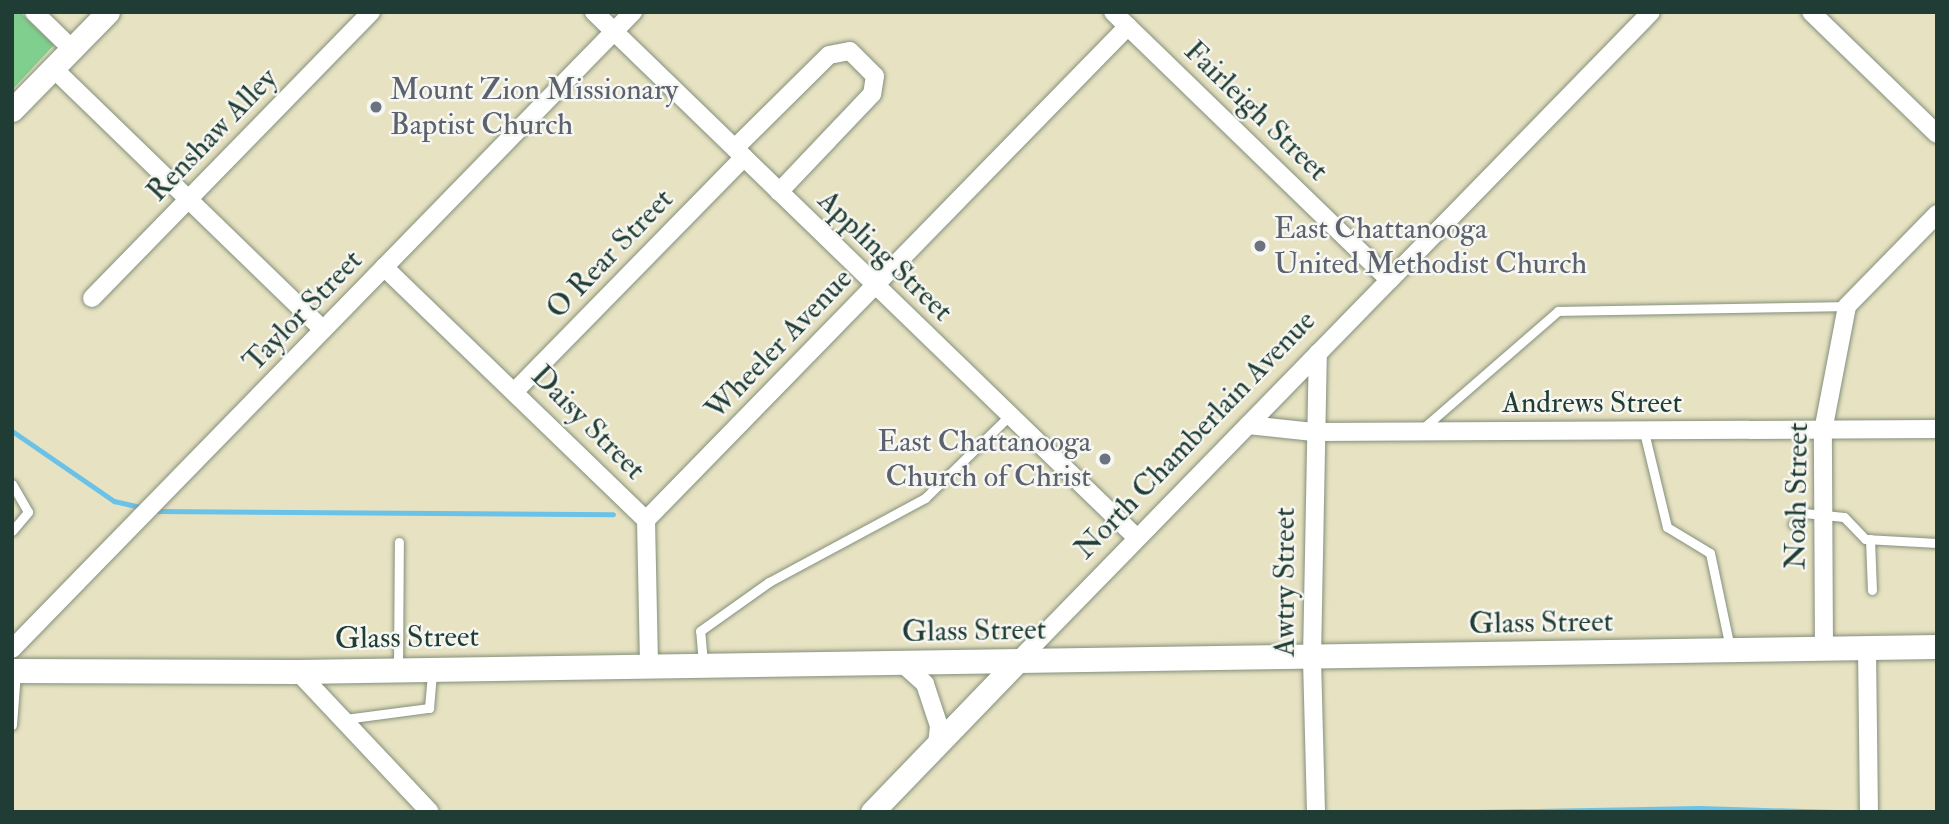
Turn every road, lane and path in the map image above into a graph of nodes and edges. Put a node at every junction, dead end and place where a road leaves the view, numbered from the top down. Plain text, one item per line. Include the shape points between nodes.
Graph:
1 (34, 12) edge
2 (108, 12) edge
3 (371, 12) edge
4 (594, 12) edge
5 (633, 12) edge
6 (1113, 12) edge
7 (1811, 12) edge
8 (1646, 14) edge
9 (1128, 26) junction
10 (614, 32) junction
11 (72, 49) junction
12 (53, 68) junction
13 (12, 110) edge
14 (1937, 134) edge
15 (739, 153) junction
16 (779, 191) junction
17 (188, 199) junction
18 (1937, 214) edge
19 (384, 268) junction
20 (1390, 280) junction
21 (876, 284) junction
22 (92, 298) dead end
23 (1847, 306) junction
24 (323, 330) junction
25 (1318, 353) junction
26 (516, 390) junction
27 (1009, 416) junction
28 (1248, 425) junction
29 (1937, 429) edge
30 (1822, 431) junction
31 (1314, 432) junction
32 (1420, 432) junction
33 (1644, 432) junction
34 (12, 484) edge
35 (1823, 515) junction
36 (646, 520) junction
37 (1793, 524) dead end
38 (12, 531) edge
39 (1138, 538) junction
40 (1870, 539) junction
41 (399, 542) dead end
42 (1937, 543) edge
43 (1872, 590) dead end
44 (1937, 647) edge
45 (1867, 649) junction
46 (1731, 650) junction
47 (1824, 650) junction
48 (15, 652) edge
49 (1312, 657) junction
50 (902, 663) junction
51 (1016, 663) junction
52 (704, 665) junction
53 (649, 666) junction
54 (432, 669) junction
55 (398, 670) junction
56 (298, 672) junction
57 (15, 705) edge
58 (342, 719) junction
59 (12, 725) edge
60 (937, 744) junction
61 (430, 812) edge
62 (872, 812) edge
63 (1315, 812) edge
64 (1869, 812) edge

1 - 11 street
2 - 11 street
3 - 17 street, Renshaw Alley
4 - 10 street, Appling Street
5 - 10 street, Taylor Street
6 - 9 street, Fairleigh Street
7 - 14 street
8 - 20 street, North Chamberlain Avenue
9 - 20 street, Fairleigh Street
9 - 21 street, Wheeler Avenue
10 - 15 street, Appling Street
10 - 19 street, Taylor Street
11 - 12 street
12 - 13 street
12 - 17 street
15 - 16 street, Appling Street
15 - 16 street, O Rear Street via 829,55 850,51 875,76 872,94
15 - 26 street, O Rear Street
16 - 21 street, Appling Street
17 - 22 street, Renshaw Alley
17 - 24 street
18 - 23 street
19 - 24 street, Taylor Street
19 - 26 street, Daisy Street
20 - 25 street, North Chamberlain Avenue
21 - 27 street, Appling Street
21 - 36 street, Wheeler Avenue
23 - 30 street, Noah Street
23 - 32 lane via 1558,310
24 - 48 street, Taylor Street
25 - 28 street, North Chamberlain Avenue
25 - 31 street, Awtry Street
26 - 36 street, Daisy Street
27 - 39 street, Appling Street
27 - 52 lane via 925,498 769,582 700,631
28 - 31 street, Andrews Street
28 - 39 street, North Chamberlain Avenue
29 - 30 street, Andrews Street
30 - 33 street, Andrews Street
30 - 35 street, Noah Street
31 - 32 street, Andrews Street
31 - 49 street, Awtry Street
32 - 33 street, Andrews Street
33 - 46 lane via 1667,527 1710,552
34 - 38 lane via 28,512
35 - 37 lane via 1804,513
35 - 40 lane via 1844,517
35 - 47 street, Noah Street
36 - 53 street, Daisy Street
39 - 51 street, North Chamberlain Avenue
40 - 42 lane
40 - 43 lane
41 - 55 lane
44 - 45 main road, Glass Street
45 - 47 main road, Glass Street
45 - 64 street
46 - 47 main road, Glass Street
46 - 49 main road, Glass Street
48 - 56 main road, Glass Street
48 - 57 lane
49 - 51 main road, Glass Street
49 - 63 street, Awtry Street
50 - 51 main road, Glass Street
50 - 52 main road, Glass Street
50 - 60 street via 925,684 939,726
51 - 60 street, North Chamberlain Avenue
52 - 53 main road, Glass Street
53 - 54 main road, Glass Street
54 - 55 main road, Glass Street
54 - 58 lane via 429,708
55 - 56 main road, Glass Street
56 - 58 street
57 - 59 lane
58 - 61 street
60 - 62 street, North Chamberlain Avenue

